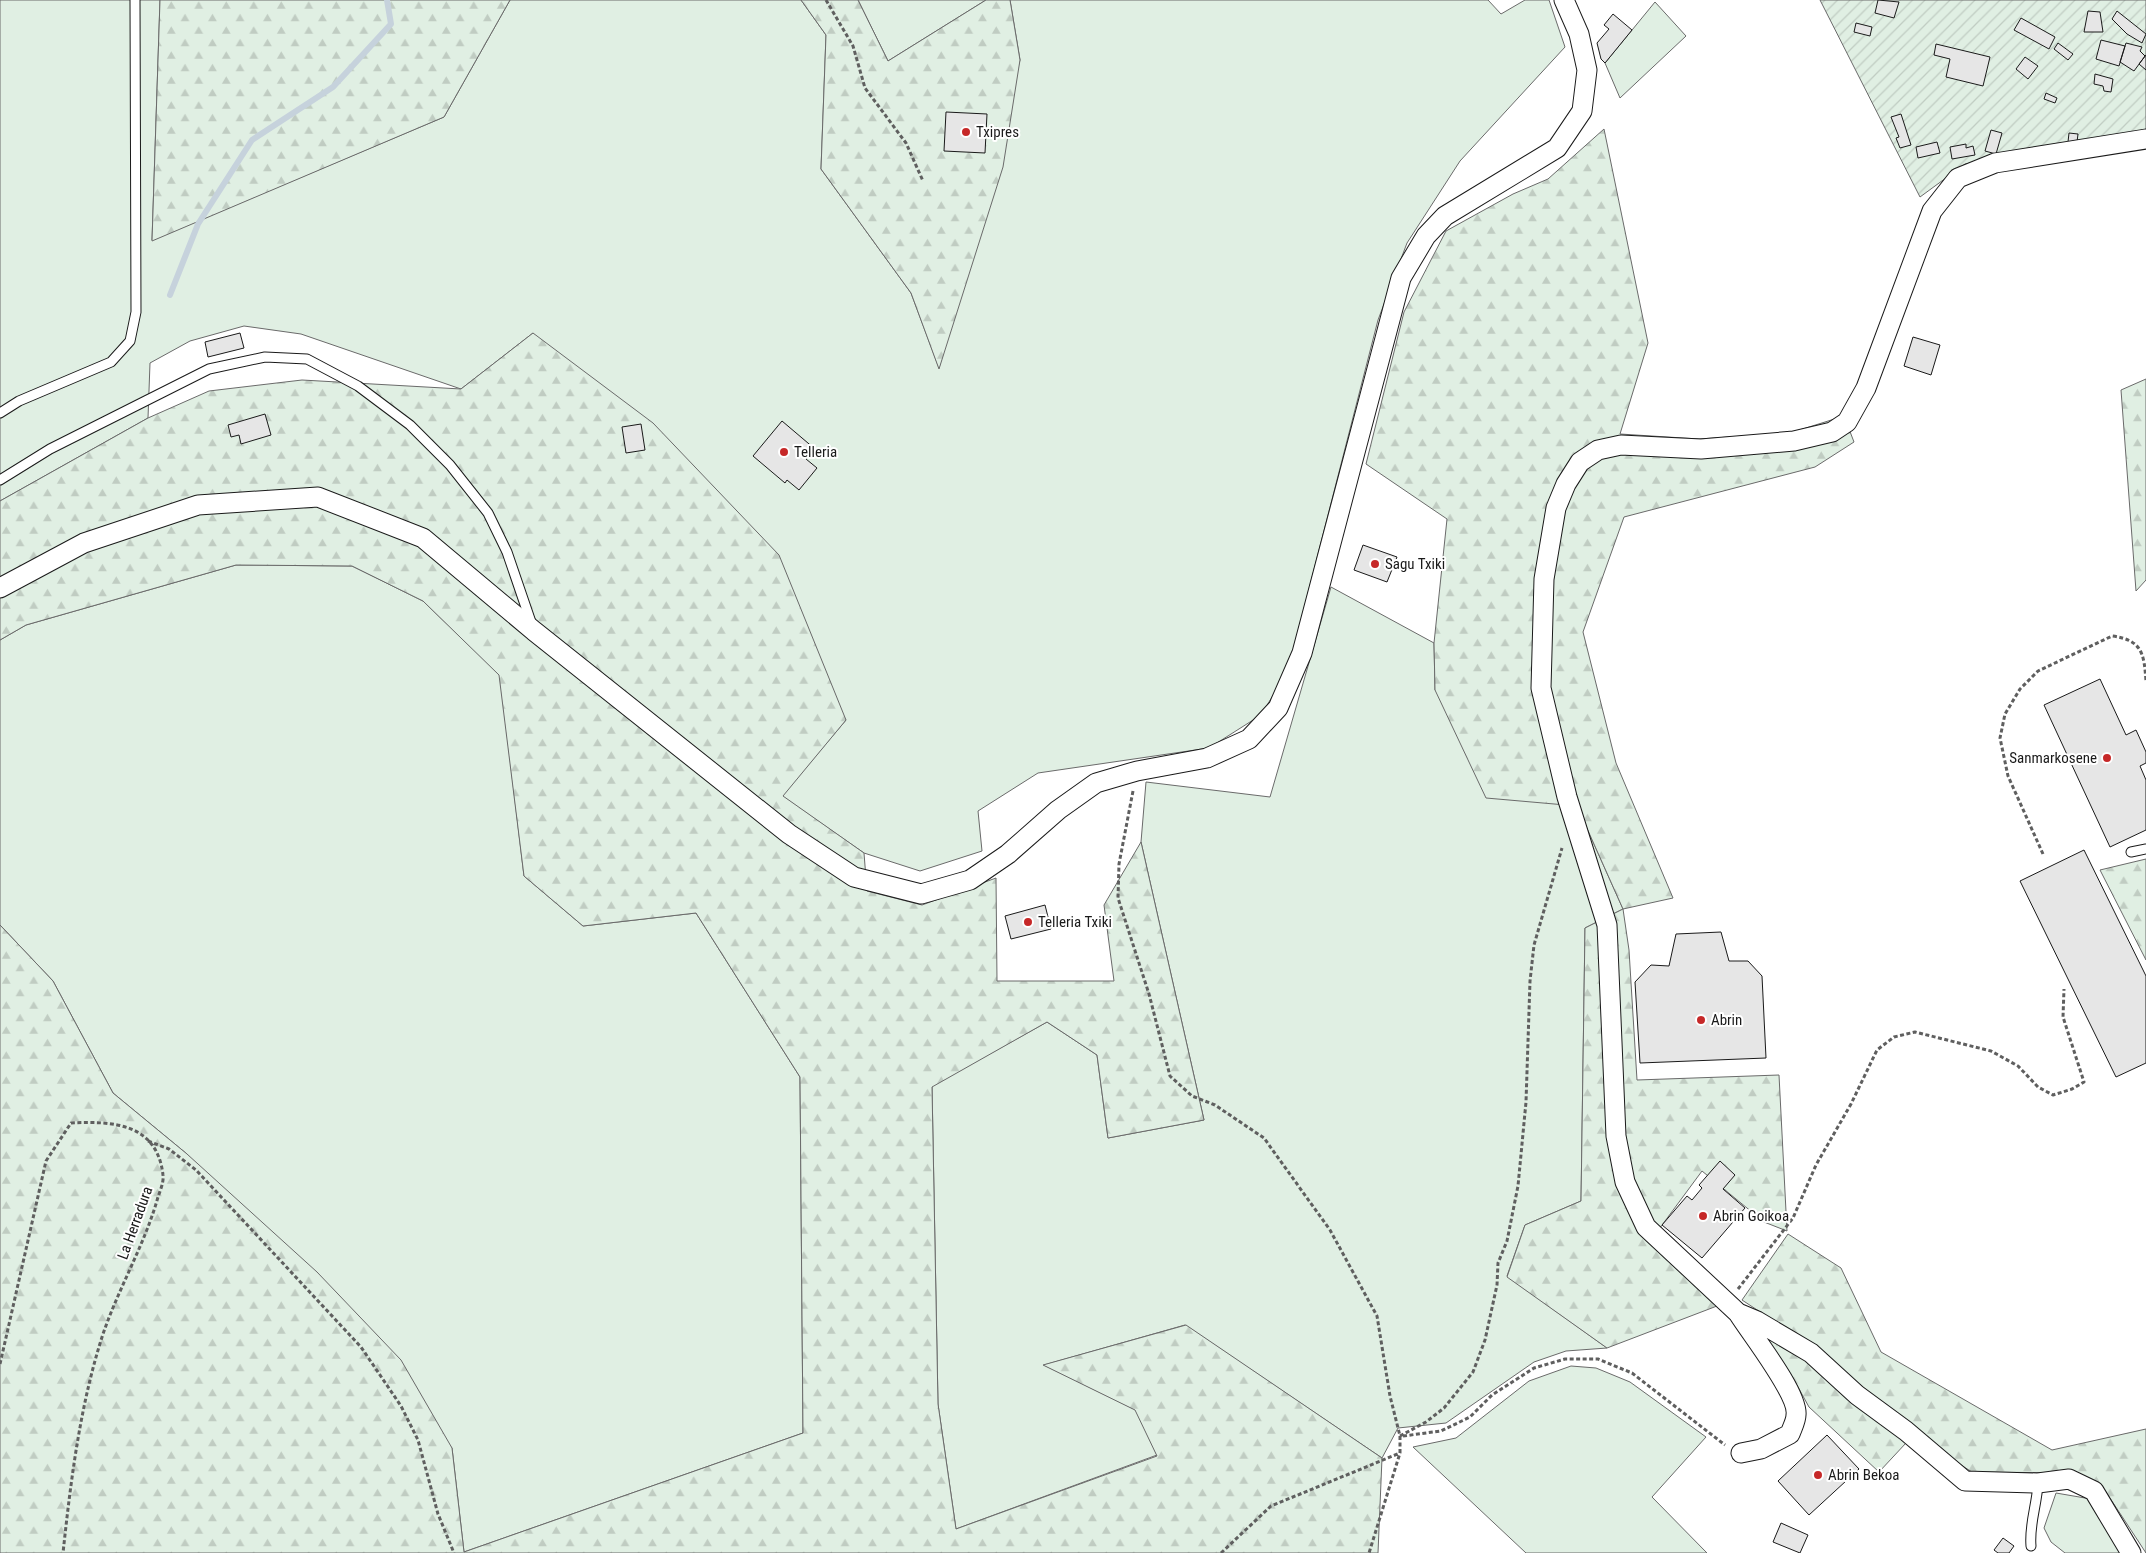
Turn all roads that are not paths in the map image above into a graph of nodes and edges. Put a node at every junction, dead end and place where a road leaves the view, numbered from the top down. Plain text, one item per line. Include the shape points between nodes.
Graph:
1 (135, 0) edge
2 (1564, 0) edge
3 (2146, 139) edge
4 (0, 413) edge
5 (0, 480) edge
6 (0, 588) edge
7 (534, 631) junction
8 (2146, 849) edge
9 (2131, 852) dead end
10 (1732, 1308) junction
11 (1741, 1453) road end
12 (2038, 1483) junction
13 (2031, 1546) dead end
14 (2131, 1553) edge

1 - 4 lane via 136,312 130,341 111,362 19,401
2 - 7 street via 1580,34 1587,70 1582,111 1556,148 1445,216 1426,236 1401,278 1302,653 1278,708 1249,739 1207,758 1137,771 1096,783 1058,810 1008,854 970,880 921,894 854,878 789,834
3 - 10 street via 1995,163 1958,178 1932,211 1866,388 1847,422 1832,432 1794,441 1701,449 1621,445 1598,450 1580,462 1556,508 1544,579 1542,688 1566,797 1607,925 1616,1136 1625,1182 1646,1227
5 - 7 lane via 50,450 209,369 265,357 308,359 358,386 410,425 450,466 488,513 507,552
6 - 7 street via 84,543 198,505 318,497 423,538
8 - 9 lane
10 - 11 street via 1779,1372 1797,1414 1790,1434 1761,1449
10 - 12 street via 1811,1354 1857,1395 1966,1481
12 - 13 lane via 2030,1529
12 - 14 street via 2069,1479 2094,1491

